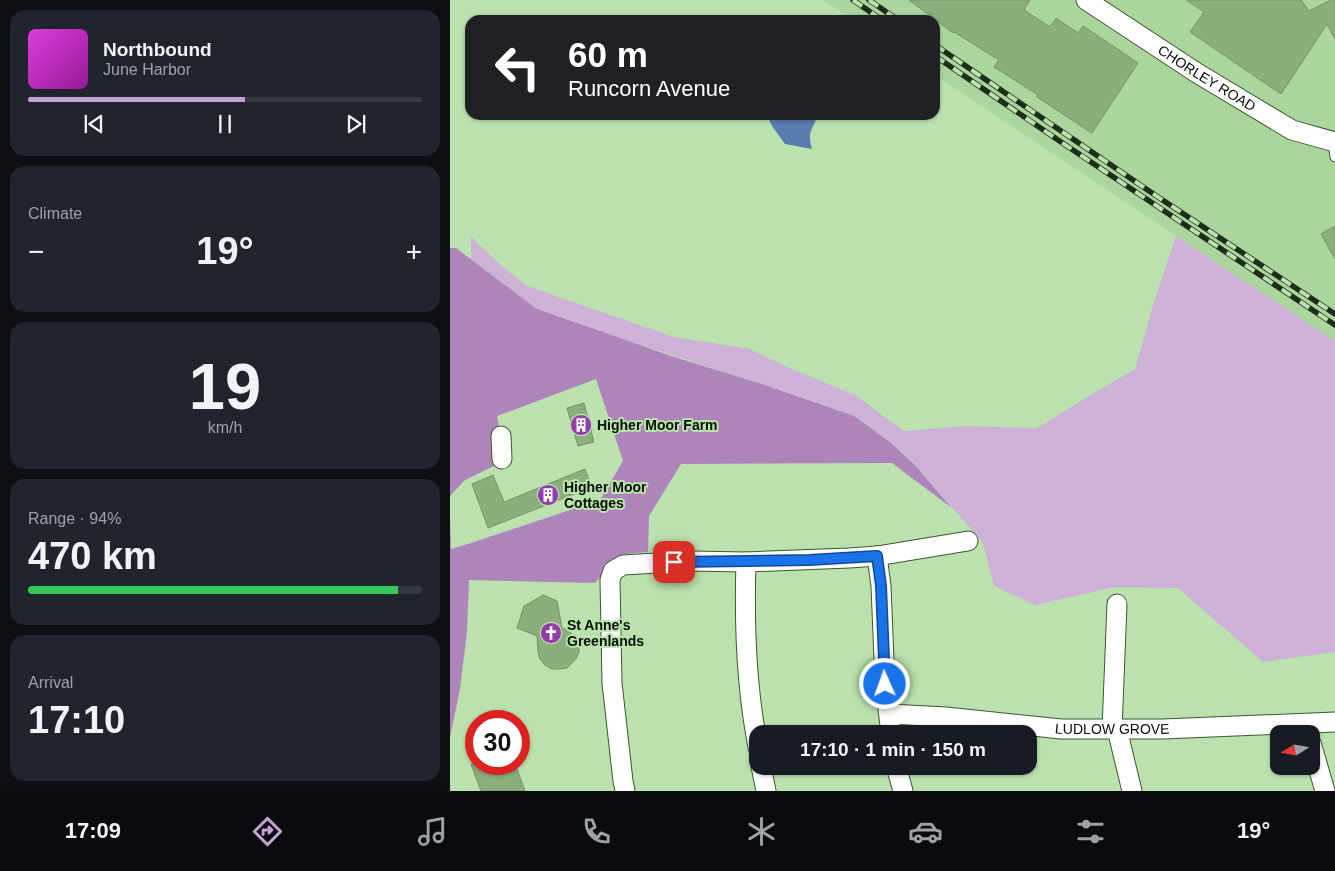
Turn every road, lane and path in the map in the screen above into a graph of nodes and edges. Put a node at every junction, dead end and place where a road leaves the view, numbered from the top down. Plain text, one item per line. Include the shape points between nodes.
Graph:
1 (1086, 0) edge
2 (1334, 147) edge
3 (501, 436) dead end
4 (502, 459) dead end
5 (968, 541) dead end
6 (877, 556) junction
7 (746, 562) junction
8 (1117, 604) dead end
9 (888, 714) junction
10 (1335, 722) edge
11 (755, 725) edge
12 (890, 725) edge
13 (1320, 725) edge
14 (1270, 728) edge
15 (1115, 729) junction
16 (1320, 774) edge
17 (763, 775) edge
18 (899, 775) edge
19 (625, 791) edge
20 (766, 791) edge
21 (903, 791) edge
22 (1132, 791) edge
23 (1325, 791) edge

1 - 2 street, CHORLEY ROAD via 1292,130
3 - 4 street
5 - 6 street
6 - 7 street
6 - 9 street
7 - 11 street via 746,666
7 - 19 street via 623,565 614,571 610,580 612,683
8 - 15 street
9 - 12 street
9 - 15 street, LUDLOW GROVE via 1061,729
10 - 13 street, LUDLOW GROVE
14 - 15 street, LUDLOW GROVE
15 - 22 street
16 - 23 street
17 - 20 street
18 - 21 street

